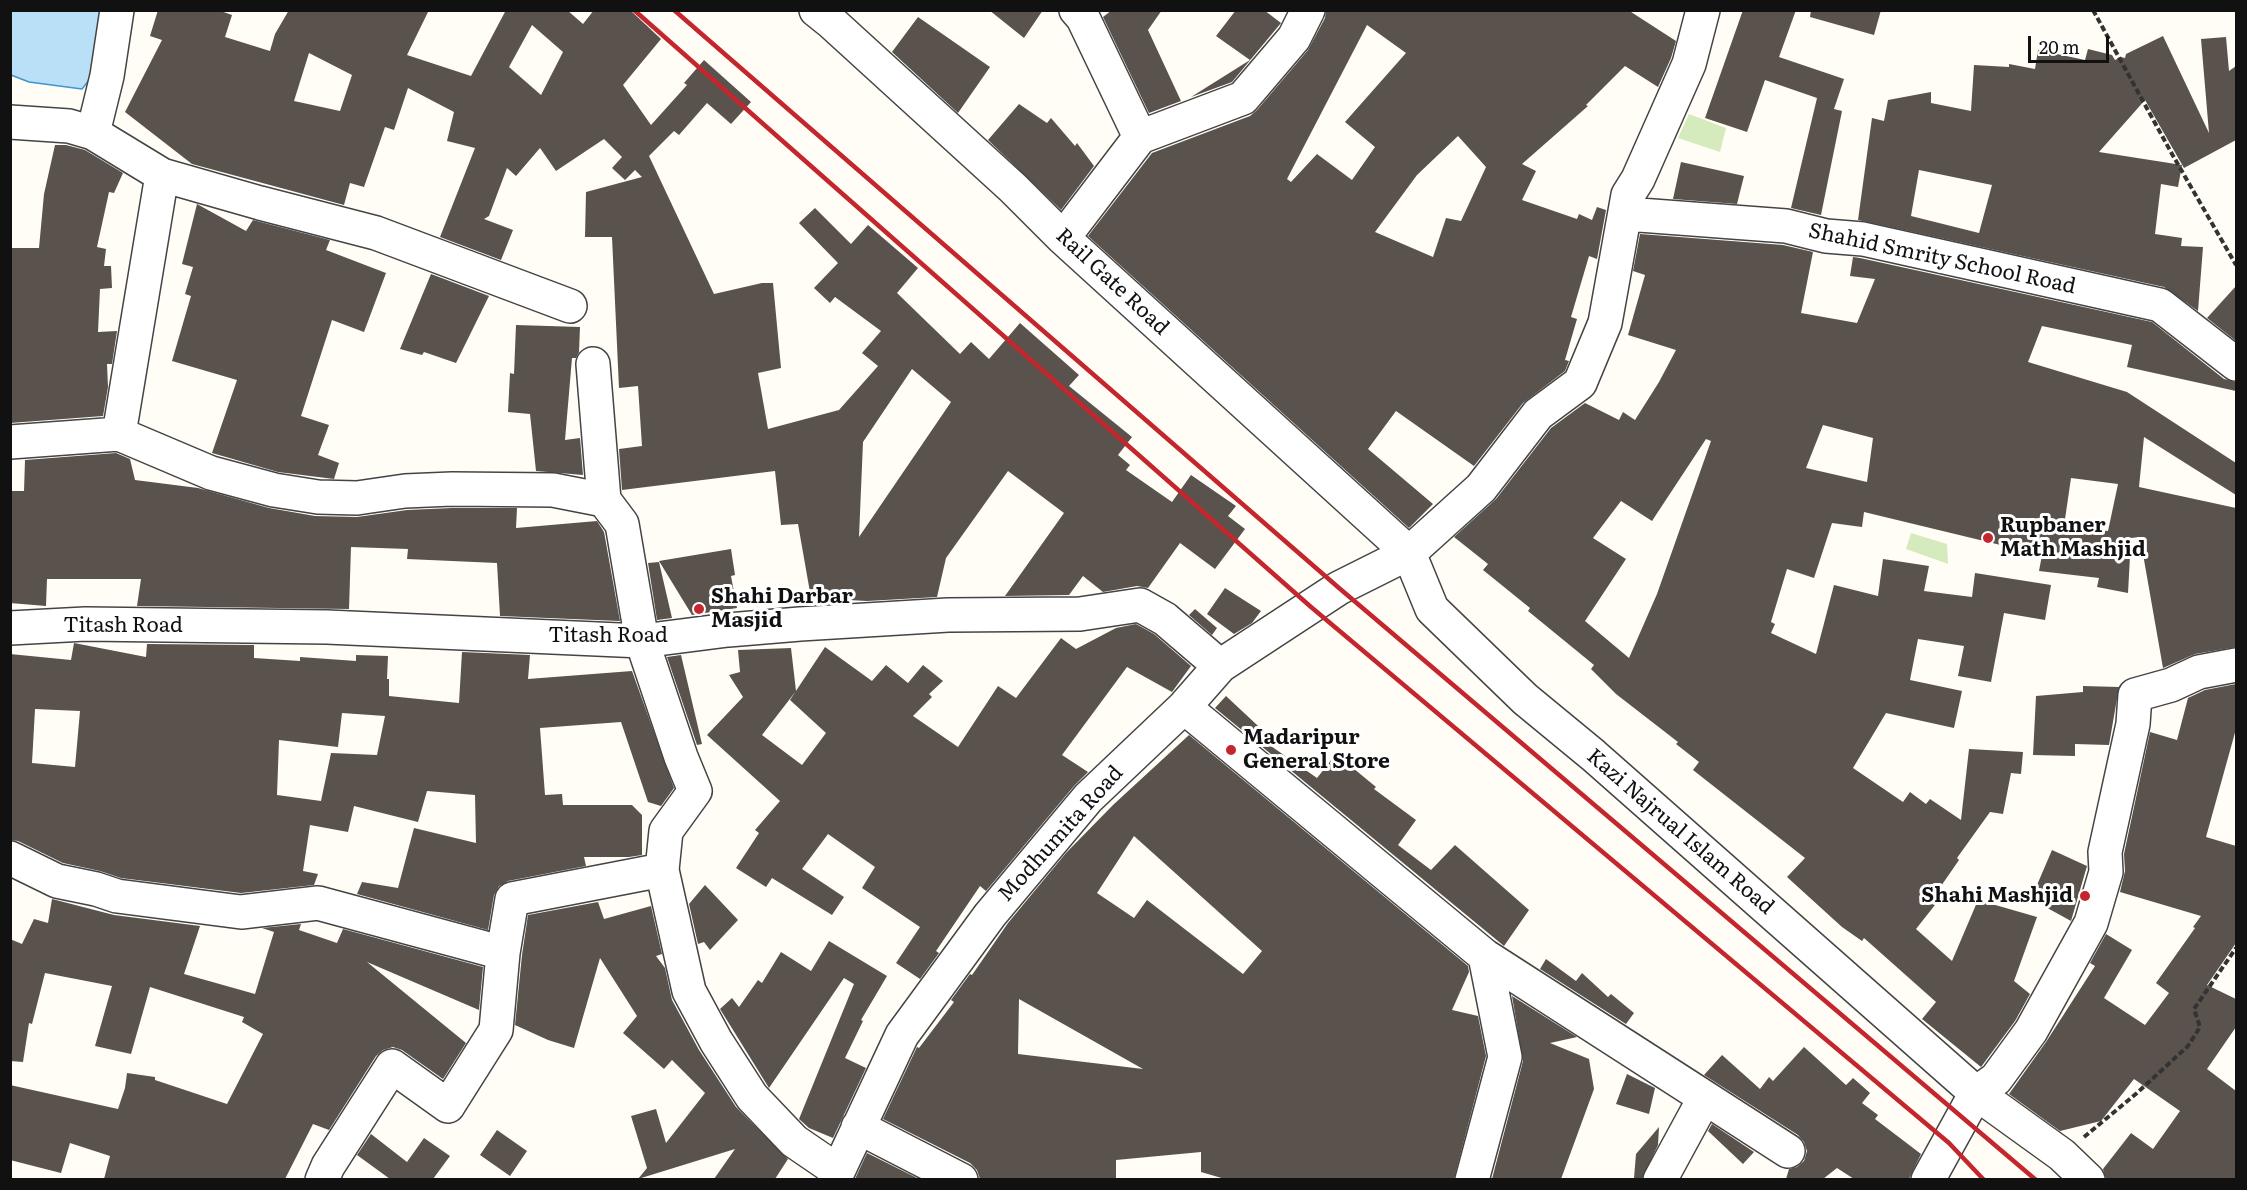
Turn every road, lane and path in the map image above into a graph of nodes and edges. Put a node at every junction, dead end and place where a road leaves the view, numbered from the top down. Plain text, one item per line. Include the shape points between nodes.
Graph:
1 (117, 10) edge
2 (816, 10) edge
3 (1076, 10) edge
4 (1308, 10) edge
5 (1703, 10) edge
6 (2093, 10) edge
7 (10, 122) edge
8 (93, 133) junction
9 (1140, 137) junction
10 (162, 175) junction
11 (1626, 214) junction
12 (1064, 238) junction
13 (2236, 265) edge
14 (570, 306) dead end
15 (594, 364) dead end
16 (2236, 364) edge
17 (119, 435) junction
18 (10, 442) edge
19 (604, 500) junction
20 (1409, 553) junction
21 (10, 628) edge
22 (642, 641) junction
23 (2236, 665) edge
24 (1220, 666) junction
25 (1184, 707) junction
26 (10, 858) edge
27 (662, 870) junction
28 (2236, 948) edge
29 (504, 953) junction
30 (1485, 956) junction
31 (1976, 1093) junction
32 (1704, 1099) junction
33 (858, 1127) junction
34 (1788, 1151) dead end
35 (2062, 1155) junction
36 (836, 1175) edge
37 (322, 1179) edge
38 (961, 1179) edge
39 (1472, 1179) edge
40 (1660, 1179) edge
41 (1928, 1179) edge
42 (2088, 1179) edge

1 - 8 street
2 - 12 street, Rail Gate Road
3 - 9 street
4 - 9 street via 1294,38 1243,98
5 - 11 street via 1689,64 1628,195
6 - 13 path
7 - 8 street via 69,126
8 - 10 street
9 - 12 street
10 - 14 street via 376,233
10 - 17 street
11 - 16 street, Shahid Smrity School Road via 1786,226 1826,236 1863,239 2160,305
11 - 20 street via 1605,323 1580,383 1538,414 1481,488
12 - 20 street, Rail Gate Road
15 - 19 street
17 - 18 street
17 - 19 street via 212,472 274,490 318,497 357,498 453,489 553,490
19 - 22 street via 622,524
20 - 24 street, Modhumita Road via 1339,588
20 - 31 street, Kazi Najrual Islam Road via 1432,609 1516,691
21 - 22 street, Titash Road via 85,624 327,627
22 - 24 street, Titash Road via 788,625 948,615 1080,614 1140,605 1165,619
22 - 27 street via 695,791 666,831
23 - 31 street via 2199,672 2171,686 2136,695 2105,852 2106,872 2091,923 2031,1031 1996,1079
24 - 25 street, Modhumita Road
25 - 30 street
25 - 33 street, Modhumita Road via 1088,798 990,915 902,1035
26 - 29 street via 57,881 117,896 241,912 318,903
27 - 29 street via 512,899
27 - 36 street via 688,991 716,1041 752,1097 794,1141
28 - 35 path via 2194,1009 2200,1027 2188,1046
29 - 37 street via 496,1030 448,1106 392,1066
30 - 32 street
30 - 39 street via 1505,1057
31 - 35 street, Kazi Najrual Islam Road
31 - 41 street
32 - 34 street
32 - 40 street
33 - 36 street, Modhumita Road
33 - 38 street
35 - 42 street, Kazi Najrual Islam Road

